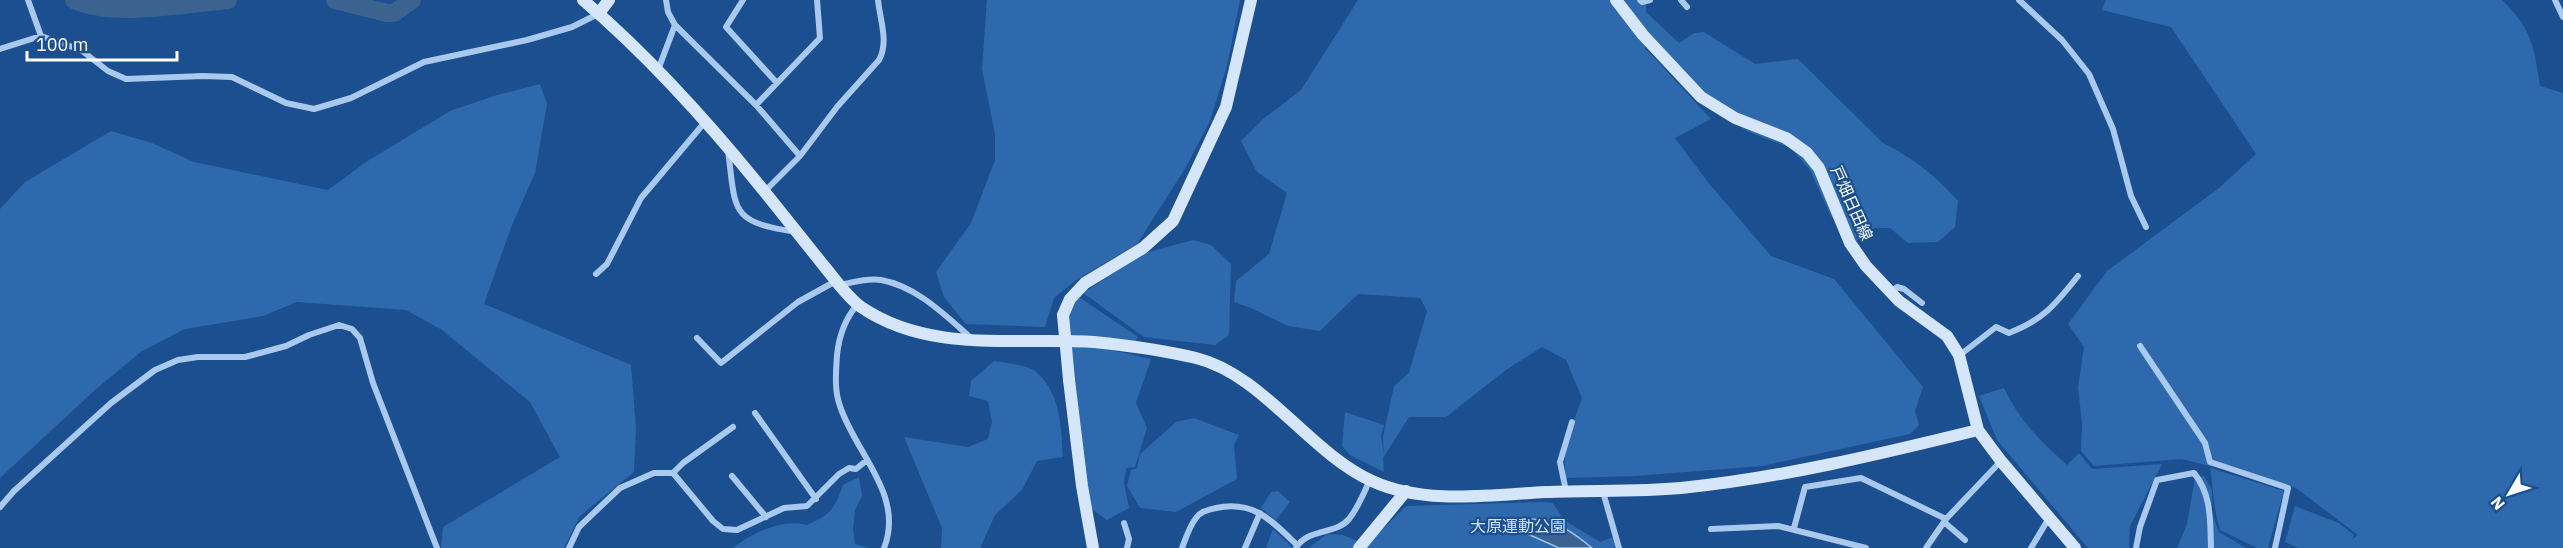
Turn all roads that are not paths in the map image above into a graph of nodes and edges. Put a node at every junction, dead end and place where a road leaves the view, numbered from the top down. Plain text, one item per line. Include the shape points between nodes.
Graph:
1 (28, 0) edge
2 (583, 0) edge
3 (609, 0) edge
4 (666, 0) edge
5 (743, 0) edge
6 (817, 0) edge
7 (878, 0) edge
8 (1251, 0) edge
9 (1616, 0) edge
10 (1641, 0) edge
11 (1650, 0) edge
12 (1681, 0) edge
13 (2019, 0) edge
14 (2555, 0) edge
15 (1687, 7) dead end
16 (599, 13) junction
17 (2563, 17) edge
18 (675, 25) junction
19 (41, 36) junction
20 (0, 49) edge
21 (658, 71) junction
22 (777, 83) junction
23 (756, 105) junction
24 (706, 121) junction
25 (728, 147) junction
26 (800, 156) junction
27 (765, 192) junction
28 (2146, 227) dead end
29 (797, 232) junction
30 (597, 274) dead end
31 (2078, 276) dead end
32 (838, 283) junction
33 (1891, 293) junction
34 (1922, 303) dead end
35 (858, 305) junction
36 (697, 338) dead end
37 (973, 340) junction
38 (2140, 346) dead end
39 (1959, 356) junction
40 (755, 413) dead end
41 (1572, 422) dead end
42 (733, 427) dead end
43 (1978, 430) junction
44 (867, 460) junction
45 (2001, 461) junction
46 (673, 473) junction
47 (732, 476) dead end
48 (1370, 480) junction
49 (1406, 491) junction
50 (1566, 491) junction
51 (1603, 492) junction
52 (816, 499) junction
53 (0, 507) edge
54 (1260, 513) junction
55 (766, 517) junction
56 (2050, 518) junction
57 (1945, 520) junction
58 (1124, 523) dead end
59 (1794, 528) junction
60 (1711, 529) dead end
61 (1965, 540) dead end
62 (1296, 546) edge
63 (437, 548) edge
64 (569, 548) edge
65 (884, 548) edge
66 (1094, 548) edge
67 (1126, 548) edge
68 (1182, 548) edge
69 (1245, 548) edge
70 (1359, 548) edge
71 (1619, 548) edge
72 (1866, 548) edge
73 (1926, 548) edge
74 (2031, 548) edge
75 (2075, 548) edge
76 (2136, 548) edge
77 (2211, 548) edge
78 (2275, 548) edge

1 - 19 street
2 - 16 street
3 - 16 street
4 - 18 street
5 - 22 street via 726,27
6 - 22 street via 820,38
7 - 26 street via 884,51
8 - 66 street, bridge via 1226,106 1173,221 1143,248 1085,283 1070,299 1063,315 1082,486
9 - 33 street, 戸畑日田線 via 1632,23 1701,97 1735,118 1800,145 1819,168 1850,243
10 - 11 street
12 - 15 street
13 - 28 street via 2062,39 2088,74 2113,129 2130,196
14 - 17 street
16 - 19 street via 572,27 536,38 424,62 351,98 314,110 286,103 232,77 126,79 108,71 81,50
16 - 21 street
18 - 21 street
18 - 23 street
19 - 20 street
21 - 24 street
22 - 23 street
23 - 26 street
24 - 25 street
24 - 30 street via 641,198
25 - 27 street
25 - 29 street via 734,198 741,213 751,222
26 - 27 street
27 - 29 street
29 - 32 street
31 - 39 street via 2057,303 2034,323 2009,333 1996,327
32 - 35 street
32 - 36 street via 798,302 721,363
32 - 37 street via 894,283 918,295
33 - 34 street via 1897,287 1904,289
33 - 39 street, 戸畑日田線 via 1947,336
35 - 37 street via 921,335
35 - 44 street via 845,321 835,379 840,406
37 - 48 street via 1094,342 1199,359 1225,369
38 - 78 street via 2205,443 2210,462 2288,488
39 - 43 street, 戸畑日田線
40 - 52 street
41 - 50 street via 1560,462
42 - 46 street
43 - 45 street, 戸畑日田線
43 - 51 street via 1774,476 1679,488
44 - 52 street via 856,469 839,474
44 - 65 street via 886,498 889,525
45 - 56 street, 戸畑日田線
45 - 57 street
46 - 55 street via 723,529 737,530
46 - 64 street via 654,472 620,489 579,527
47 - 55 street
48 - 49 street
48 - 62 street via 1349,520 1311,535
49 - 50 street via 1488,495
49 - 70 street
50 - 51 street
51 - 71 street
52 - 55 street via 807,506 784,508
53 - 63 street via 111,403 155,370 198,357 245,357 339,325 352,329 360,338 373,383
54 - 62 street
54 - 68 street via 1229,506 1203,512 1197,516
54 - 69 street
56 - 74 street
56 - 75 street, 戸畑日田線
57 - 59 street via 1861,478 1805,487
57 - 61 street
57 - 73 street
58 - 67 street via 1129,539
59 - 60 street
59 - 72 street
76 - 77 street via 2157,480 2194,473 2204,484 2207,496

